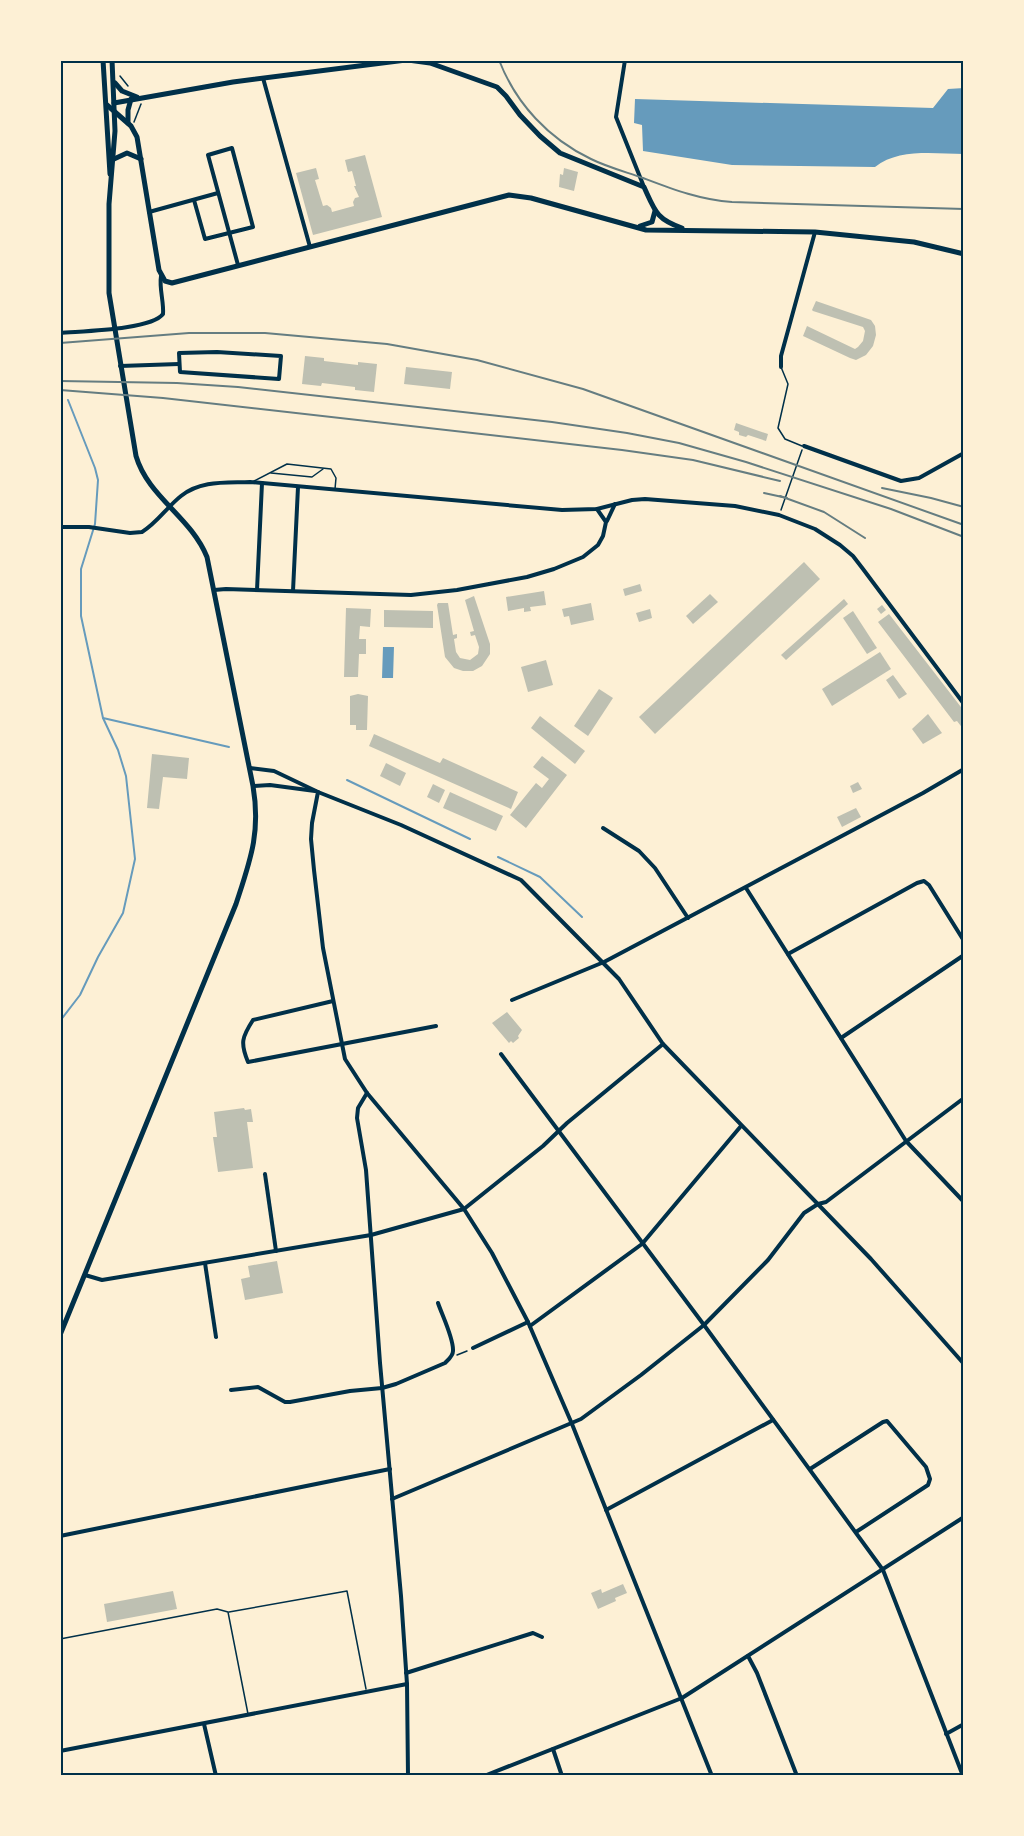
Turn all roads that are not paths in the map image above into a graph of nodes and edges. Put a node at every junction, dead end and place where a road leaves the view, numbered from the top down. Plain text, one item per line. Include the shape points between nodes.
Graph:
1 (407, 60) edge
2 (625, 60) edge
3 (104, 63) edge
4 (112, 63) edge
5 (263, 78) junction
6 (114, 82) junction
7 (134, 98) junction
8 (115, 103) junction
9 (107, 105) junction
10 (115, 114) junction
11 (131, 123) junction
12 (114, 159) junction
13 (141, 159) junction
14 (111, 182) junction
15 (644, 188) junction
16 (218, 193) junction
17 (194, 200) junction
18 (655, 211) junction
19 (149, 212) junction
20 (639, 226) junction
21 (686, 230) junction
22 (815, 232) junction
23 (229, 233) junction
24 (310, 247) junction
25 (964, 254) edge
26 (238, 266) junction
27 (161, 276) junction
28 (60, 333) edge
29 (179, 364) junction
30 (120, 366) junction
31 (781, 367) joint
32 (804, 446) joint
33 (964, 453) edge
34 (324, 469) junction
35 (268, 473) junction
36 (250, 482) junction
37 (262, 483) junction
38 (298, 487) junction
39 (335, 490) junction
40 (615, 504) junction
41 (171, 506) junction
42 (597, 509) junction
43 (606, 522) junction
44 (60, 527) edge
45 (213, 590) junction
46 (257, 590) junction
47 (293, 591) junction
48 (964, 704) edge
49 (249, 768) junction
50 (964, 770) edge
51 (253, 786) junction
52 (318, 792) junction
53 (603, 828) dead end
54 (746, 888) junction
55 (688, 918) junction
56 (964, 940) edge
57 (788, 954) junction
58 (964, 955) edge
59 (604, 962) junction
60 (512, 1000) dead end
61 (333, 1001) junction
62 (436, 1026) dead end
63 (841, 1038) junction
64 (342, 1044) junction
65 (663, 1044) junction
66 (501, 1054) dead end
67 (367, 1093) junction
68 (964, 1098) edge
69 (741, 1126) junction
70 (558, 1130) junction
71 (906, 1141) junction
72 (265, 1174) dead end
73 (964, 1200) edge
74 (818, 1204) junction
75 (464, 1209) junction
76 (371, 1235) junction
77 (642, 1244) junction
78 (276, 1251) junction
79 (205, 1263) junction
80 (85, 1275) junction
81 (438, 1303) dead end
82 (529, 1324) junction
83 (704, 1325) junction
84 (60, 1335) edge
85 (216, 1337) dead end
86 (473, 1348) road end
87 (964, 1364) edge
88 (382, 1388) junction
89 (231, 1390) dead end
90 (773, 1420) junction
91 (572, 1424) junction
92 (390, 1469) junction
93 (810, 1469) junction
94 (392, 1499) junction
95 (606, 1510) junction
96 (964, 1517) edge
97 (856, 1532) junction
98 (60, 1536) edge
99 (883, 1570) junction
100 (228, 1612) junction
101 (542, 1637) dead end
102 (60, 1639) edge
103 (748, 1656) junction
104 (406, 1673) junction
105 (407, 1684) junction
106 (367, 1692) junction
107 (682, 1698) junction
108 (248, 1715) junction
109 (204, 1724) junction
110 (964, 1724) edge
111 (946, 1734) junction
112 (553, 1749) junction
113 (60, 1751) edge
114 (216, 1776) edge
115 (408, 1776) edge
116 (485, 1776) edge
117 (562, 1776) edge
118 (712, 1776) edge
119 (797, 1776) edge
120 (963, 1776) edge

1 - 5 main road
1 - 15 main road via 430,63 497,87 526,122 560,153
2 - 15 street via 616,117
3 - 9 main road
4 - 6 main road
5 - 7 main road
5 - 24 street
6 - 7 main road
6 - 8 main road
7 - 8 main road
7 - 11 main road via 128,110
8 - 9 main road
8 - 10 main road
9 - 10 main road
9 - 14 main road
10 - 11 main road
10 - 12 main road
11 - 13 main road
12 - 13 main road via 127,153
12 - 14 main road
13 - 19 main road
14 - 30 main road via 109,293
15 - 18 main road
16 - 17 street
16 - 23 street
16 - 23 street via 208,155 232,148 253,227
17 - 19 street
17 - 23 street via 205,239
18 - 20 main road via 652,222
18 - 21 main road via 665,222
19 - 27 main road
20 - 21 main road via 646,230
20 - 24 main road via 509,195
21 - 22 main road
22 - 25 main road via 914,242
22 - 31 street via 780,356
23 - 26 street
24 - 26 main road
26 - 27 main road via 172,283
27 - 28 street via 161,318 125,327
29 - 29 street via 180,372 279,379 281,357 179,353
29 - 30 street
30 - 41 main road via 138,463
31 - 32 lane via 788,384 778,428 785,439
32 - 33 street via 901,481 919,478
34 - 35 lane via 286,464
34 - 35 lane via 312,477
34 - 39 lane via 331,469 336,478
35 - 36 lane
36 - 37 street
36 - 41 street via 202,485
37 - 38 street
37 - 46 street
38 - 39 street
38 - 47 street
39 - 42 street via 555,510
40 - 42 street
40 - 43 street
40 - 48 street via 645,499 735,506 779,515 815,529 853,556
41 - 44 street via 142,532
41 - 45 main road via 203,546
42 - 43 street
43 - 47 street via 593,551 527,577 411,596
45 - 46 street
45 - 49 main road
46 - 47 street
49 - 51 main road
49 - 52 street via 274,771
50 - 54 street
51 - 52 street
51 - 80 main road via 256,837 236,904
52 - 59 street via 521,880
52 - 61 street via 310,838
53 - 55 street via 647,859
54 - 55 street
54 - 57 street
55 - 59 street
56 - 57 street via 924,881
57 - 63 street
58 - 63 street
59 - 60 street
59 - 65 street
61 - 64 street
61 - 64 street via 253,1020 244,1034 242,1048 248,1062
62 - 64 street
63 - 71 street
64 - 67 street via 351,1071
65 - 69 street
65 - 70 street
66 - 70 street
67 - 75 street
67 - 76 street via 357,1118
68 - 71 street
69 - 74 street
69 - 77 street
70 - 75 street
70 - 77 street
71 - 73 street
71 - 74 street via 826,1202
72 - 78 street
74 - 83 street via 804,1213 768,1260
74 - 87 street
75 - 76 street
75 - 82 street
76 - 78 street
76 - 88 street
77 - 82 street
77 - 83 street
78 - 79 street
79 - 80 street via 102,1280
79 - 85 street
80 - 84 main road
81 - 88 street via 452,1343 451,1358
82 - 86 street
82 - 91 street
83 - 90 street
83 - 91 street
88 - 89 street via 290,1402 258,1387
88 - 92 street
90 - 93 street
90 - 95 street
91 - 94 street
91 - 95 street
92 - 94 street
92 - 98 street
93 - 97 street
93 - 97 street via 887,1421 926,1467 928,1485
94 - 104 street
95 - 107 street
96 - 99 street
97 - 99 street
99 - 103 street
99 - 111 street
100 - 102 lane via 217,1608
100 - 106 lane via 347,1591
100 - 108 lane
101 - 104 street via 533,1633
103 - 107 street
103 - 119 street
104 - 105 street
105 - 106 street
105 - 115 street
106 - 108 street
107 - 112 street
107 - 118 street
108 - 109 street
109 - 113 street
109 - 114 street
110 - 111 street
111 - 120 street
112 - 116 street
112 - 117 street

